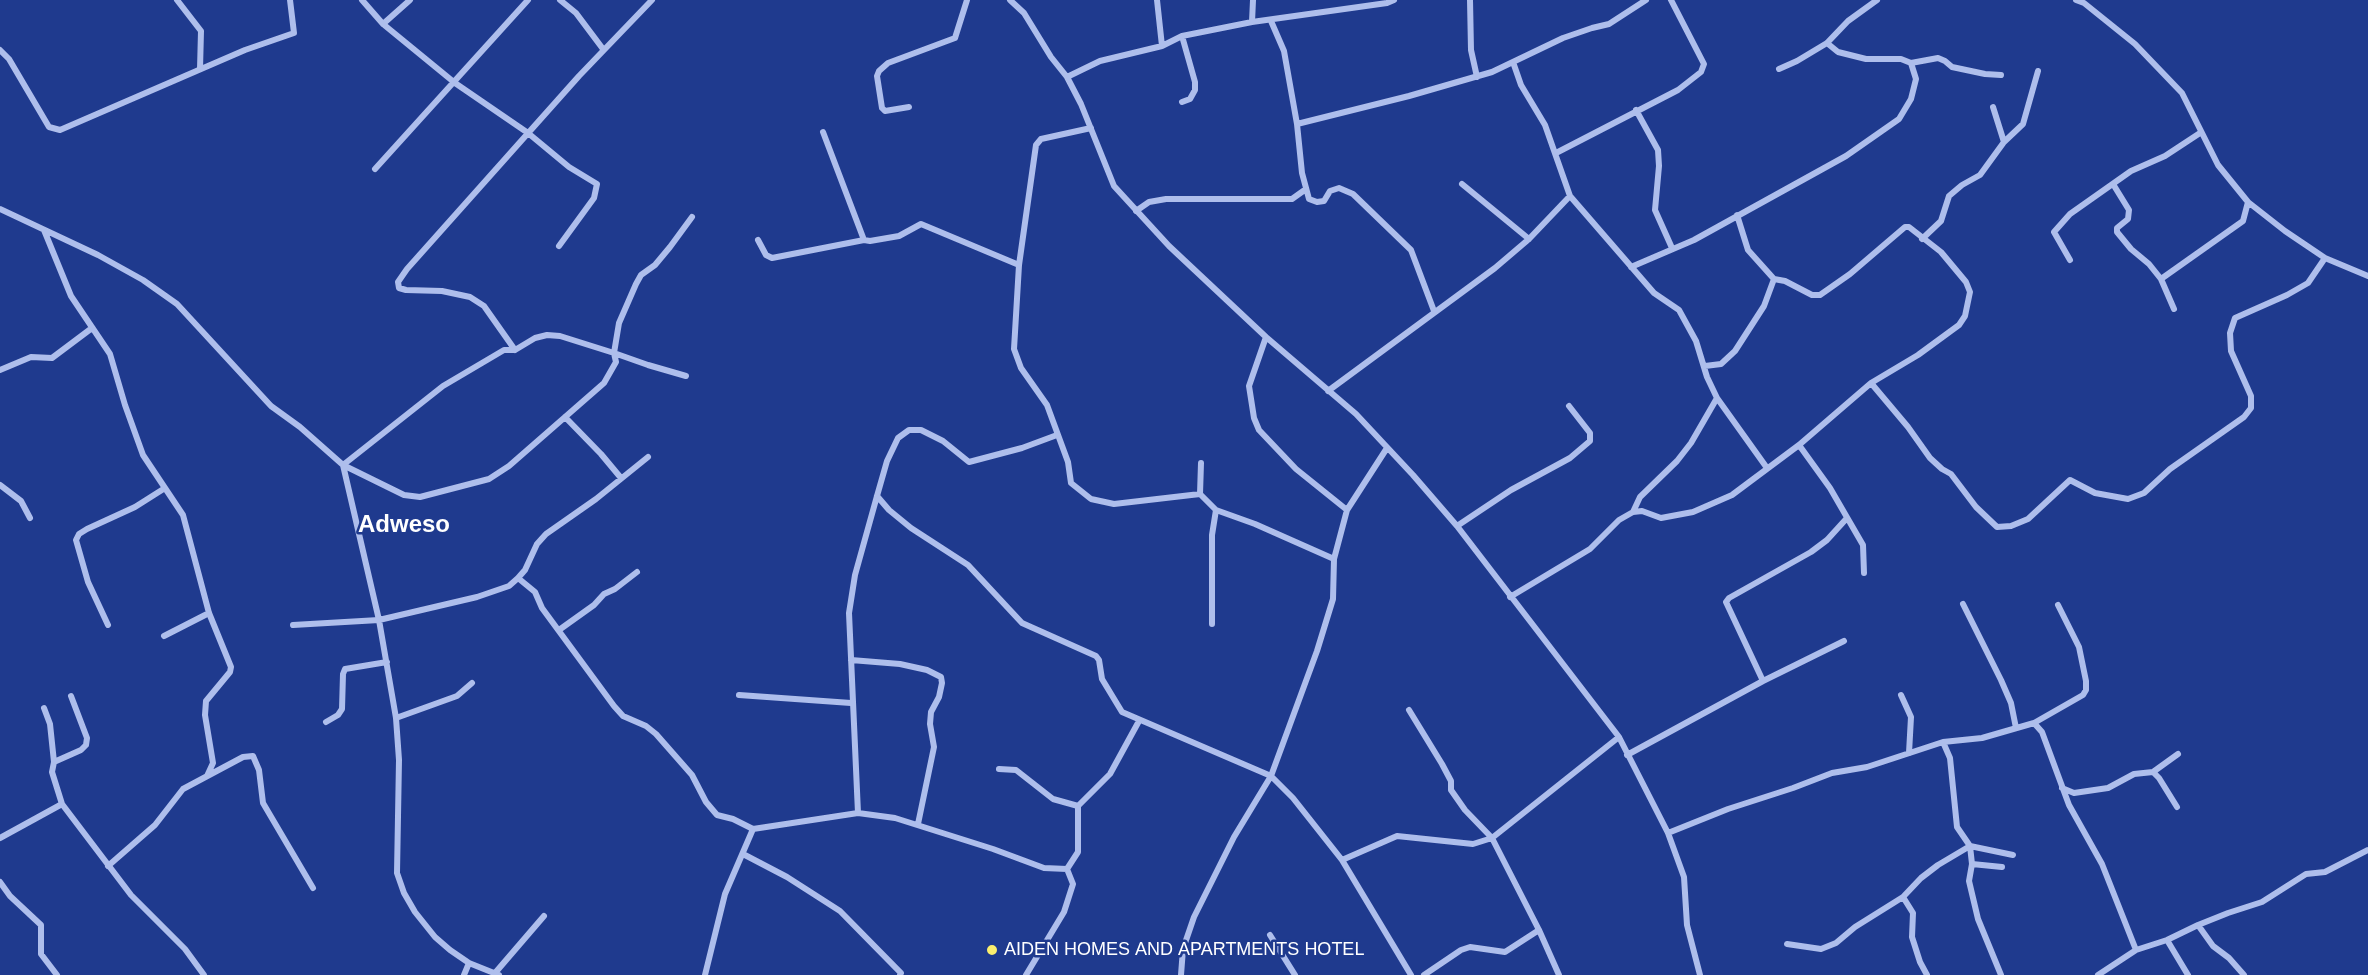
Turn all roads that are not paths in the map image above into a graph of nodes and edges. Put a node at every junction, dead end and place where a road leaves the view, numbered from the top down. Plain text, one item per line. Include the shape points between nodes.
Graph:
1 (177, 0) edge
2 (290, 0) edge
3 (362, 0) edge
4 (410, 0) edge
5 (528, 0) edge
6 (560, 0) edge
7 (652, 0) edge
8 (967, 0) edge
9 (1010, 0) edge
10 (1157, 0) edge
11 (1253, 0) edge
12 (1394, 0) edge
13 (1470, 0) edge
14 (1646, 0) edge
15 (1671, 0) edge
16 (1877, 0) edge
17 (2076, 0) edge
18 (2084, 2) edge
19 (1271, 21) junction
20 (1251, 22) junction
21 (382, 24) junction
22 (1182, 36) junction
23 (1827, 43) junction
24 (1162, 46) junction
25 (603, 49) junction
26 (0, 50) edge
27 (1513, 62) junction
28 (1911, 63) junction
29 (200, 69) junction
30 (1779, 69) dead end
31 (2038, 71) dead end
32 (2001, 75) dead end
33 (1067, 77) junction
34 (1477, 77) junction
35 (455, 82) junction
36 (1182, 102) dead end
37 (909, 107) dead end
38 (1993, 107) dead end
39 (1636, 110) junction
40 (1297, 124) junction
41 (1091, 128) junction
42 (823, 132) dead end
43 (528, 133) junction
44 (2200, 133) junction
45 (2004, 142) junction
46 (1556, 153) junction
47 (375, 169) dead end
48 (1462, 184) dead end
49 (2113, 184) junction
50 (1305, 189) junction
51 (1570, 196) junction
52 (2248, 202) junction
53 (0, 209) edge
54 (1136, 211) junction
55 (1737, 215) junction
56 (692, 217) dead end
57 (44, 229) junction
58 (1529, 239) junction
59 (1922, 239) junction
60 (758, 240) dead end
61 (864, 240) junction
62 (559, 246) dead end
63 (1671, 248) junction
64 (2325, 258) junction
65 (2070, 260) dead end
66 (1018, 265) junction
67 (1631, 267) junction
68 (2368, 276) edge
69 (1774, 279) junction
70 (2161, 279) junction
71 (2174, 309) dead end
72 (1434, 311) junction
73 (92, 328) junction
74 (1266, 337) junction
75 (515, 350) junction
76 (614, 353) junction
77 (1705, 366) junction
78 (0, 370) edge
79 (686, 376) dead end
80 (1871, 383) junction
81 (1328, 391) junction
82 (1717, 398) junction
83 (1569, 406) dead end
84 (565, 417) junction
85 (1057, 435) junction
86 (1799, 445) junction
87 (1387, 448) junction
88 (648, 457) dead end
89 (1201, 463) dead end
90 (343, 465) junction
91 (1767, 468) junction
92 (621, 478) junction
93 (0, 485) edge
94 (165, 488) junction
95 (1200, 494) junction
96 (877, 496) junction
97 (1216, 510) junction
98 (1347, 510) junction
99 (1633, 512) junction
100 (30, 518) dead end
101 (1847, 518) junction
102 (1456, 526) junction
103 (1334, 559) junction
104 (638, 572) dead end
105 (1864, 573) dead end
106 (518, 578) junction
107 (1510, 597) junction
108 (1963, 604) dead end
109 (2058, 605) dead end
110 (209, 613) junction
111 (379, 620) junction
112 (1212, 624) dead end
113 (108, 625) dead end
114 (293, 626) dead end
115 (559, 630) junction
116 (164, 636) dead end
117 (1844, 641) dead end
118 (851, 660) junction
119 (387, 662) junction
120 (1763, 681) junction
121 (472, 683) dead end
122 (739, 694) dead end
123 (1901, 695) dead end
124 (71, 696) dead end
125 (851, 703) junction
126 (44, 708) dead end
127 (1409, 710) dead end
128 (396, 718) junction
129 (1139, 721) junction
130 (326, 723) dead end
131 (2034, 723) junction
132 (2016, 728) junction
133 (1618, 737) junction
134 (1943, 742) junction
135 (1909, 753) junction
136 (2178, 754) dead end
137 (1627, 755) junction
138 (54, 762) junction
139 (999, 769) dead end
140 (2153, 772) junction
141 (207, 776) junction
142 (1270, 776) junction
143 (2062, 788) junction
144 (62, 804) junction
145 (1078, 806) junction
146 (2177, 807) dead end
147 (858, 813) junction
148 (918, 824) junction
149 (753, 829) junction
150 (1668, 833) junction
151 (0, 838) edge
152 (1492, 838) junction
153 (1970, 846) junction
154 (2368, 850) edge
155 (743, 854) junction
156 (2013, 855) dead end
157 (1342, 860) junction
158 (1972, 864) junction
159 (108, 866) junction
160 (2002, 867) dead end
161 (1067, 869) junction
162 (0, 882) edge
163 (313, 888) dead end
164 (1903, 897) junction
165 (544, 916) dead end
166 (2198, 925) junction
167 (1539, 930) junction
168 (1270, 935) dead end
169 (2167, 940) junction
170 (1787, 944) dead end
171 (2136, 950) junction
172 (469, 963) junction
173 (497, 974) edge
174 (57, 975) edge
175 (204, 975) edge
176 (464, 975) edge
177 (705, 975) edge
178 (900, 975) edge
179 (1026, 975) edge
180 (1181, 975) edge
181 (1295, 975) edge
182 (1411, 975) edge
183 (1424, 975) edge
184 (1559, 975) edge
185 (1700, 975) edge
186 (1927, 975) edge
187 (2001, 975) edge
188 (2098, 975) edge
189 (2188, 975) edge
190 (2244, 975) edge

1 - 29 street via 201,31
2 - 29 street via 294,33
3 - 21 street
4 - 21 street
5 - 35 street
6 - 25 street via 576,13
7 - 25 street
8 - 37 street via 955,38 888,63 879,71 882,108 885,111
9 - 33 street via 1024,13
10 - 24 street
11 - 20 street
12 - 19 street
13 - 34 street
14 - 27 street via 1609,24 1563,38
15 - 39 street via 1704,69 1678,90
16 - 23 street
17 - 18 street
18 - 44 street via 2135,44 2182,93
19 - 20 street
19 - 40 street via 1284,51
20 - 22 street
21 - 35 street
22 - 24 street
22 - 36 street via 1195,82 1190,99
23 - 28 street via 1838,52 1866,59 1901,59
23 - 30 street
24 - 33 street via 1100,61
25 - 43 street
26 - 29 street via 49,127 60,130
27 - 34 street
27 - 46 street
28 - 32 street via 1938,58 1952,67
28 - 55 street via 1916,79 1911,99 1899,119 1846,156
31 - 45 street via 2023,124
33 - 41 street
34 - 40 street
35 - 43 street
35 - 47 street
38 - 45 street
39 - 46 street
39 - 63 street via 1658,150 1654,210
40 - 50 street
41 - 54 street via 1114,186
41 - 66 street via 1041,139 1036,146
42 - 61 street
43 - 62 street via 597,184 594,198
43 - 75 street via 398,282 399,288 406,290 470,297 484,306
44 - 49 street
44 - 52 street via 2217,165
45 - 59 street via 1980,175 1949,196 1941,221
46 - 51 street
48 - 58 street
49 - 65 street via 2055,228
49 - 70 street via 2128,210 2128,219 2117,232
50 - 54 street via 1292,199 1166,199 1149,202
50 - 72 street via 1309,199 1317,202 1340,188 1353,194 1400,237 1411,250
51 - 58 street
51 - 67 street
52 - 64 street
52 - 70 street via 2243,221
53 - 57 street
54 - 74 street
55 - 63 street via 1694,240
55 - 69 street via 1748,250
56 - 76 street via 655,265 641,275 619,323
57 - 73 street via 71,296
57 - 90 street via 98,255 177,304 271,406
58 - 72 street via 1468,290
59 - 69 street via 1909,226 1905,227 1820,295
59 - 80 street via 1941,252 1966,282 1970,292 1965,316 1937,342
60 - 61 street via 772,258
61 - 66 street via 899,236 921,224
63 - 67 street
64 - 68 street
64 - 80 street via 2308,283 2235,318 2230,333 2231,351 2252,396 2251,408 2244,417 2170,469 2144,493 2128,499 2095,493 2070,480 2028,519 1997,527 1951,474 1930,458
66 - 85 street via 1014,349 1021,368 1047,405
67 - 77 street via 1654,293 1679,310
69 - 77 street via 1764,306 1734,351 1721,364
70 - 71 street
72 - 81 street
73 - 78 street via 52,358 31,357
73 - 94 street via 110,354 142,455
74 - 81 street
74 - 98 street via 1249,386 1259,430 1296,469
75 - 76 street via 547,335
75 - 90 street via 504,350 443,386
76 - 79 street
76 - 84 street via 615,362 604,383
77 - 82 street
80 - 86 street
81 - 87 street
82 - 91 street
82 - 99 street via 1691,443 1640,497
83 - 102 street via 1590,433 1590,441 1570,458
84 - 90 street via 489,479 445,492 420,497 404,495
84 - 92 street
85 - 95 street via 1071,483 1091,499 1114,504
85 - 96 street via 969,462 943,441 921,430 909,430 898,438 886,461
86 - 91 street
86 - 101 street
87 - 98 street
87 - 102 street
88 - 92 street
89 - 95 street
90 - 111 street
91 - 99 street via 1732,495 1693,513 1661,518
92 - 106 street via 546,534
93 - 100 street via 21,501
94 - 110 street via 183,515
94 - 113 street via 87,529 76,540 88,582
95 - 97 street
96 - 118 street via 855,575 849,613
96 - 129 street via 911,528 968,566 1022,623 1096,656 1102,679 1118,708
97 - 103 street
97 - 112 street via 1212,535
98 - 103 street
99 - 107 street via 1619,520 1590,549
101 - 105 street via 1863,545
101 - 120 street via 1811,552 1726,602
102 - 107 street
103 - 142 street via 1332,599 1317,651
104 - 115 street
106 - 111 street via 509,586 477,597
106 - 115 street via 535,592
107 - 133 street
108 - 132 street via 2008,695
109 - 131 street via 2079,647 2086,690
110 - 116 street
110 - 141 street via 231,667 206,701 213,763
111 - 114 street
111 - 119 street
115 - 149 street via 623,716 646,726 676,755 692,775 710,810
117 - 120 street
118 - 125 street
118 - 148 street via 900,664 941,677 939,697 931,712 934,747
119 - 128 street
119 - 130 street via 345,669 342,710
120 - 137 street
121 - 128 street via 457,696
122 - 125 street
123 - 135 street via 1911,717
124 - 138 street via 87,738 86,745
125 - 147 street
126 - 138 street
127 - 152 street via 1451,781 1451,790
128 - 172 street via 397,873 415,912 435,937
129 - 142 street
129 - 145 street via 1110,774
131 - 132 street
131 - 143 street via 2042,732
132 - 134 street via 1982,738
133 - 137 street
133 - 152 street
134 - 135 street
134 - 153 street via 1950,758 1957,827
135 - 150 street via 1832,773
136 - 140 street
137 - 150 street
138 - 144 street via 52,772
139 - 145 street via 1016,771 1053,799
140 - 143 street via 2134,774 2109,788 2074,793
140 - 146 street
141 - 159 street via 183,789 155,825
141 - 163 street via 243,757 253,756 263,803
142 - 157 street via 1293,798
142 - 180 street via 1194,916 1183,949
143 - 171 street via 2102,864
144 - 151 street
144 - 159 street
145 - 161 street via 1078,852
147 - 148 street
147 - 149 street
148 - 161 street via 1044,868
149 - 155 street
150 - 185 street via 1684,876 1687,925
152 - 157 street via 1473,844 1397,836
152 - 167 street
153 - 156 street
153 - 158 street
153 - 164 street via 1938,865
154 - 166 street via 2325,872 2306,874 2262,902
155 - 177 street via 724,894
155 - 178 street via 840,911
157 - 182 street
158 - 160 street
158 - 187 street via 1969,881 1978,919
159 - 175 street
161 - 179 street via 1073,884 1064,912
162 - 174 street via 41,925 41,954
164 - 170 street via 1836,943 1821,949
164 - 186 street via 1913,913 1912,937
165 - 173 street
166 - 169 street
166 - 190 street via 2213,946
167 - 183 street via 1505,952 1470,947 1461,950
167 - 184 street
168 - 181 street
169 - 171 street
169 - 189 street
171 - 188 street
172 - 173 street
172 - 176 street

